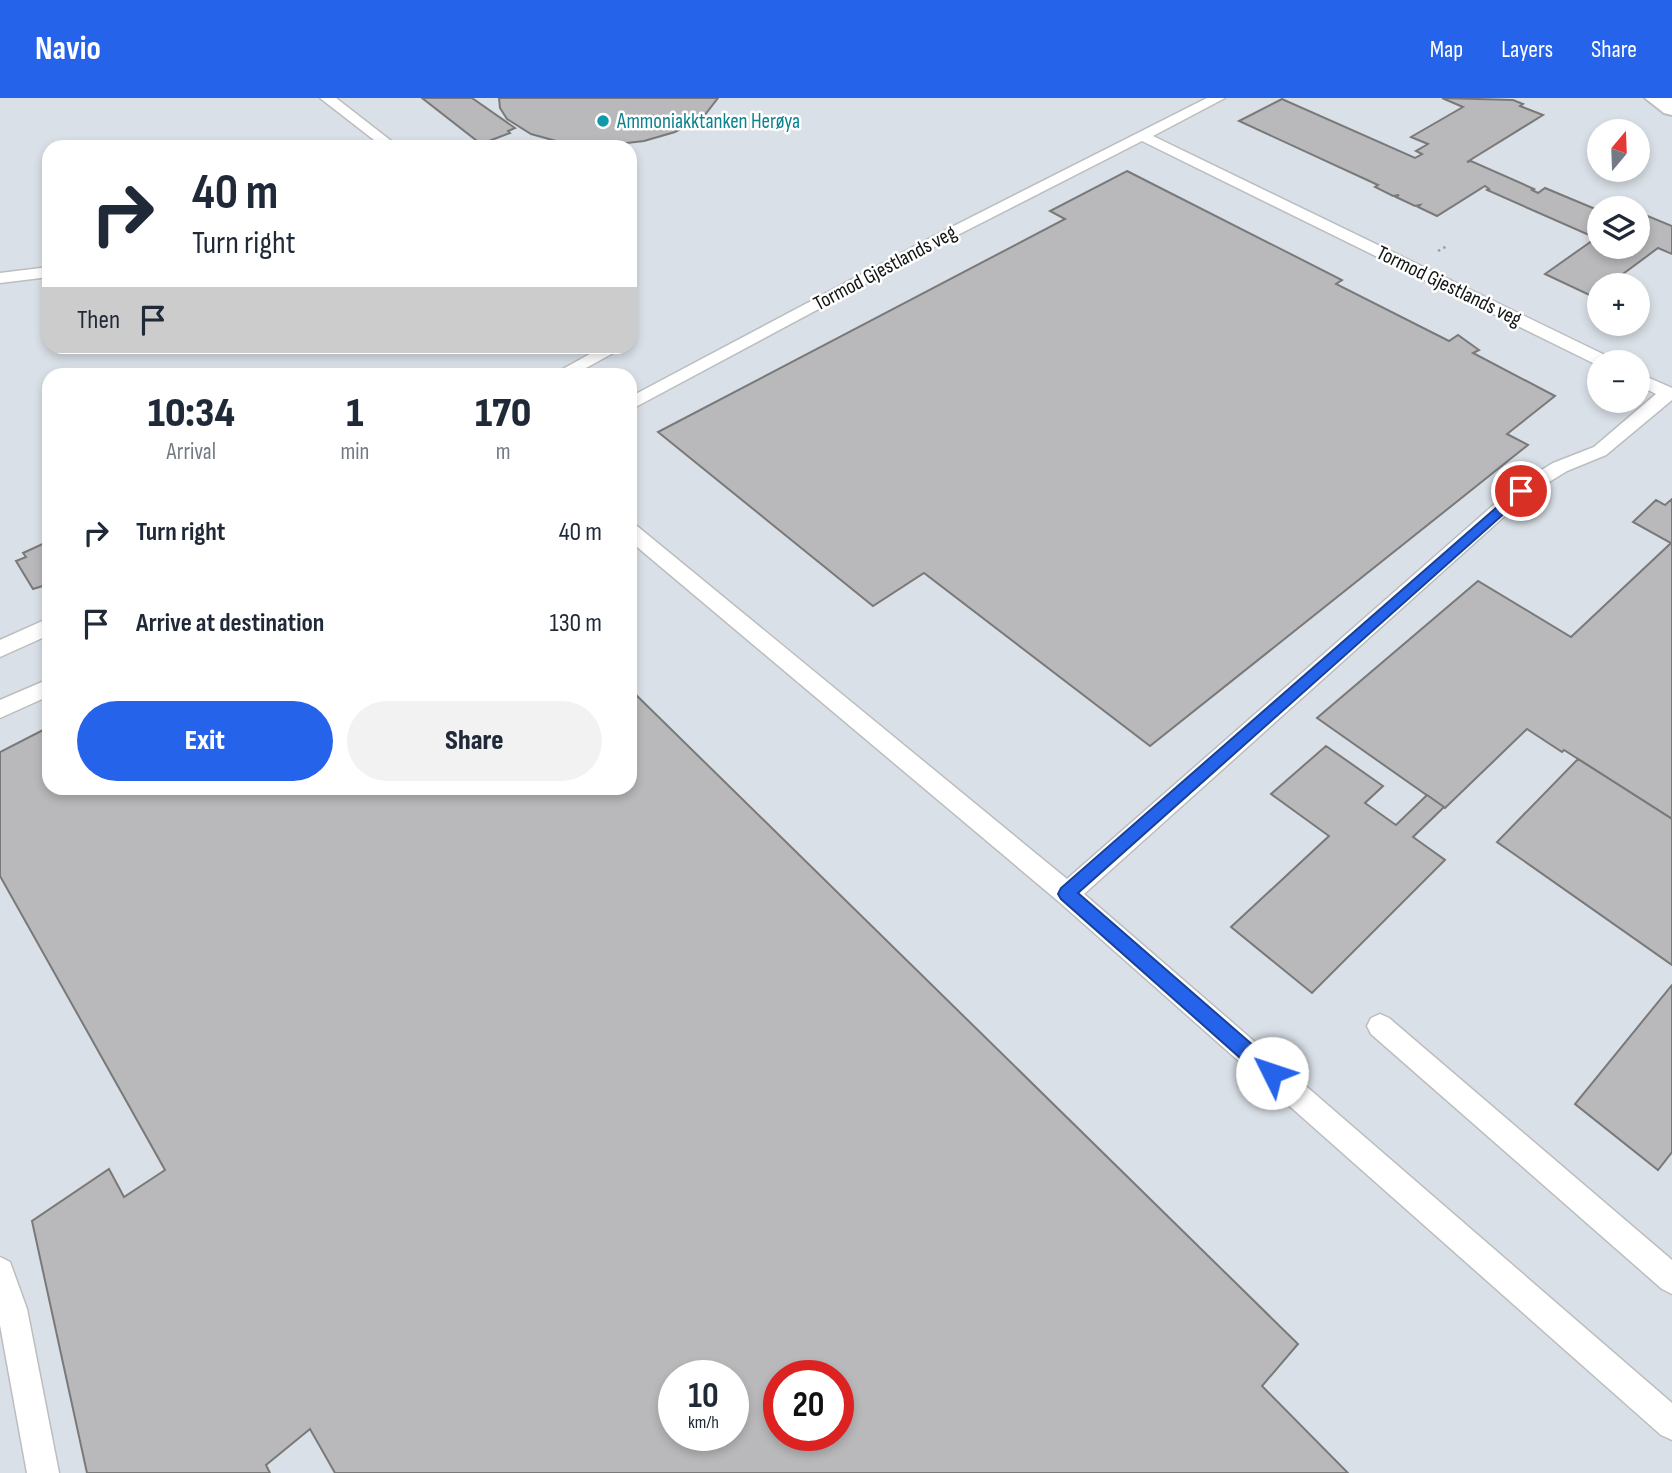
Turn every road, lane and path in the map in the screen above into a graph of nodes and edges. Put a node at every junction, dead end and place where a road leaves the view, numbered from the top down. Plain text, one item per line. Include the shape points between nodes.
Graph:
1 (327, 98) edge
2 (1218, 98) edge
3 (1656, 98) edge
4 (1672, 108) edge
5 (1142, 136) junction
6 (383, 140) edge
7 (42, 273) edge
8 (0, 278) edge
9 (1587, 353) edge
10 (602, 354) edge
11 (575, 368) edge
12 (1650, 384) edge
13 (1670, 394) edge
14 (637, 400) edge
15 (637, 537) edge
16 (42, 629) edge
17 (0, 649) edge
18 (42, 690) edge
19 (0, 710) edge
20 (1067, 894) junction
21 (1380, 1026) dead end
22 (0, 1272) edge
23 (1672, 1279) edge
24 (1672, 1424) edge
25 (43, 1473) edge

1 - 6 lane
2 - 5 lane, Tormod Gjestlands veg
3 - 4 street
5 - 9 lane, Tormod Gjestlands veg
5 - 14 lane, Tormod Gjestlands veg
7 - 8 lane
10 - 11 lane
12 - 13 lane
13 - 20 lane via 1600,451 1560,467 1521,491
15 - 20 lane
16 - 17 lane
18 - 19 lane
20 - 24 lane
21 - 23 lane
22 - 25 lane via 12,1309

